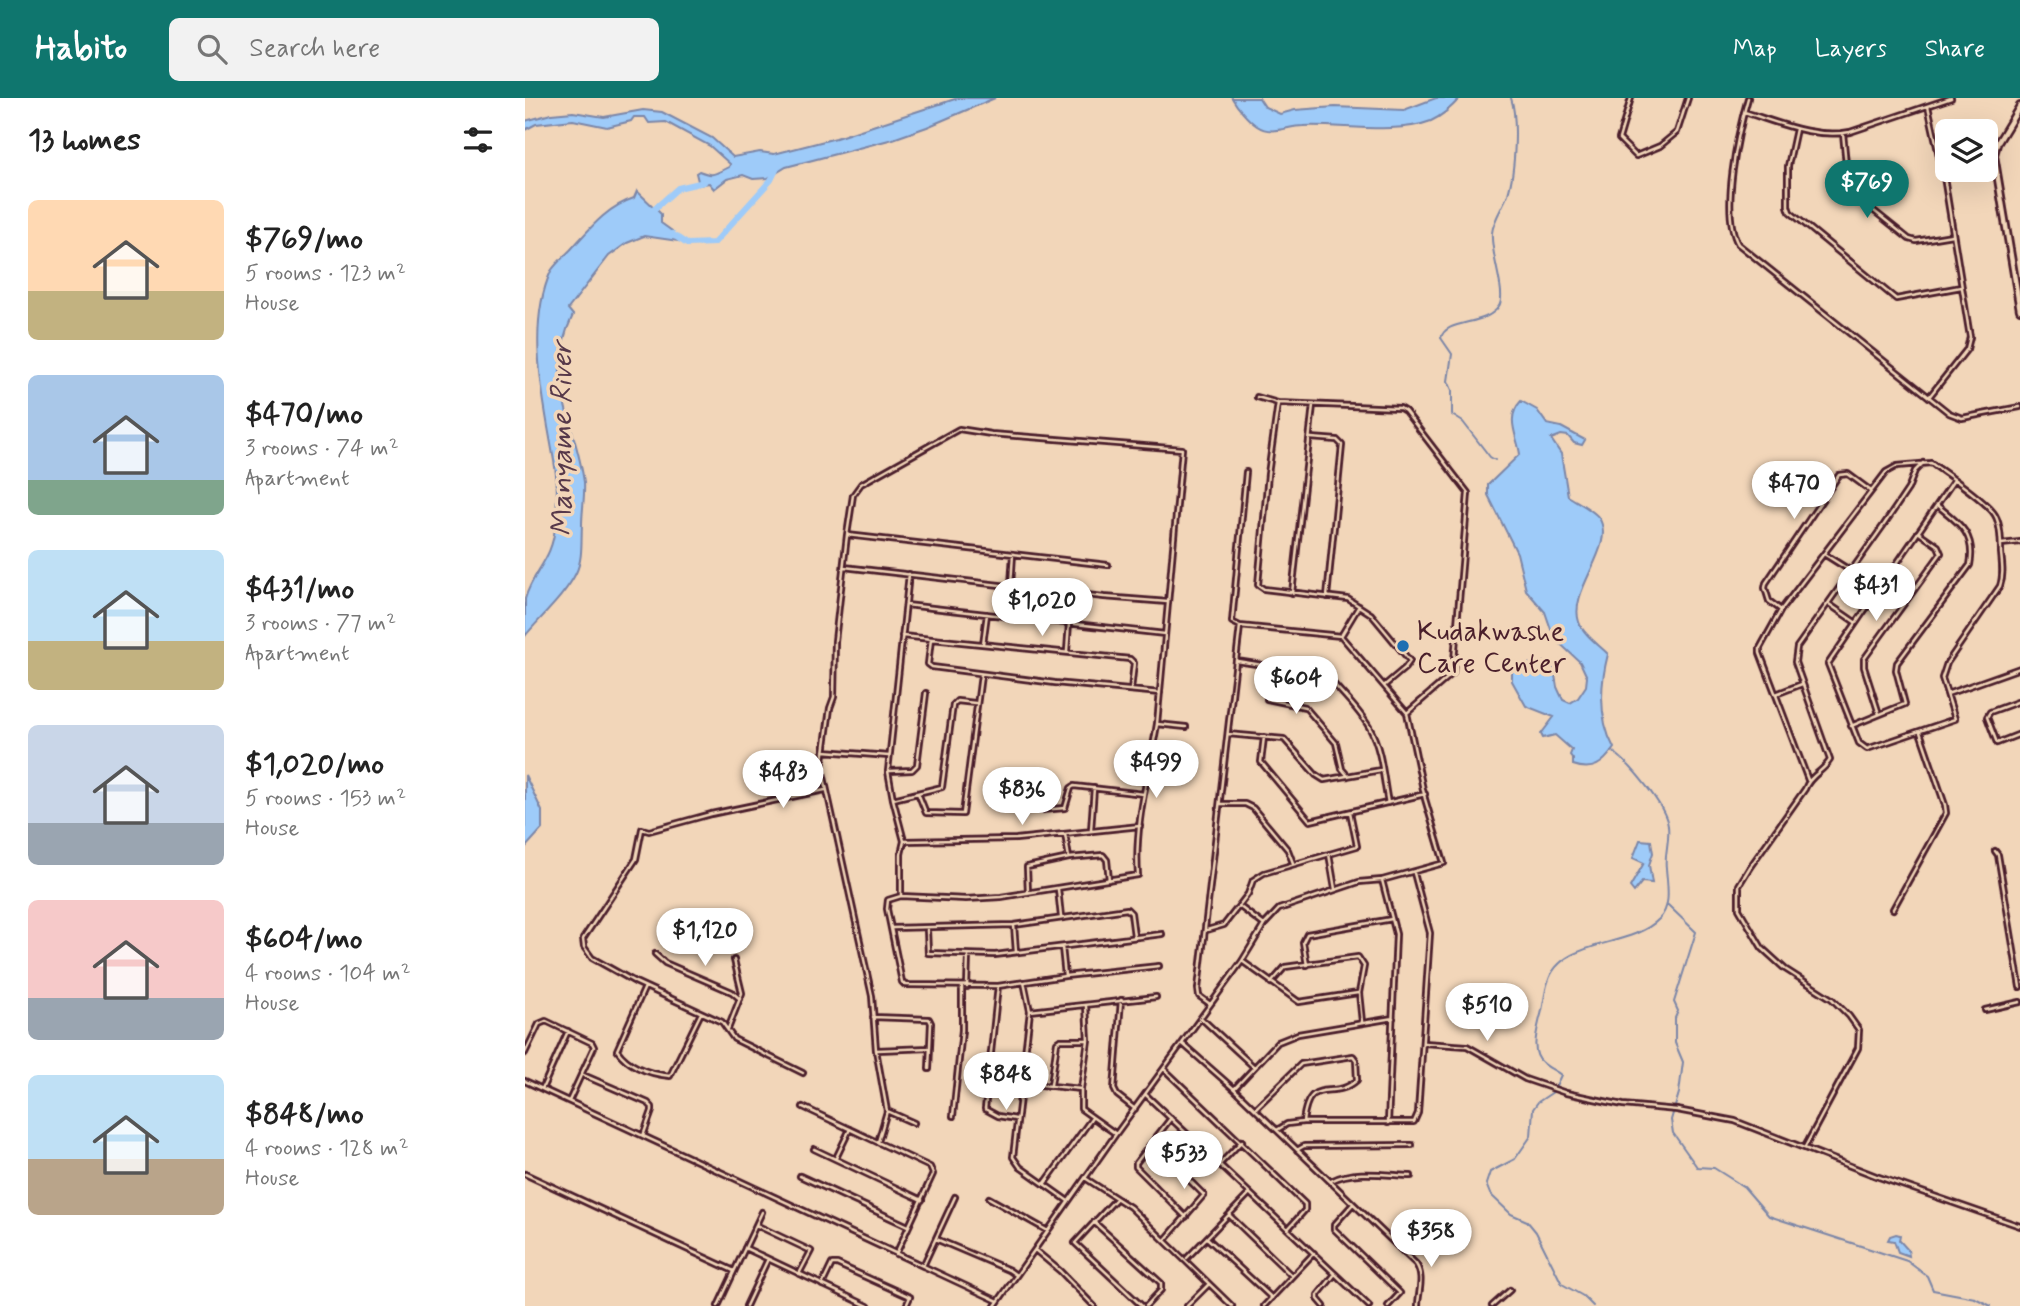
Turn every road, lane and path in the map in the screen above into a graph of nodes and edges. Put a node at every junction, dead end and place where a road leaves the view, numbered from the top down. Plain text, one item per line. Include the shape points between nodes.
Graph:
1 (1631, 98) edge
2 (1688, 98) edge
3 (1748, 98) edge
4 (1951, 98) edge
5 (1928, 106) junction
6 (2020, 106) edge
7 (1744, 112) junction
8 (1796, 129) junction
9 (1843, 133) junction
10 (1953, 235) junction
11 (2017, 261) edge
12 (1961, 287) junction
13 (2020, 310) edge
14 (1257, 397) dead end
15 (1929, 397) junction
16 (1279, 403) junction
17 (1313, 405) junction
18 (2020, 407) edge
19 (1310, 438) junction
20 (1923, 463) junction
21 (1246, 471) dead end
22 (1954, 480) junction
23 (1871, 491) junction
24 (1938, 506) junction
25 (1918, 532) junction
26 (847, 535) junction
27 (2020, 542) edge
28 (2001, 544) junction
29 (1013, 554) junction
30 (1824, 554) junction
31 (1108, 565) dead end
32 (843, 567) junction
33 (1851, 571) junction
34 (908, 574) junction
35 (1011, 585) junction
36 (1040, 589) junction
37 (1292, 594) junction
38 (1327, 597) junction
39 (1168, 602) junction
40 (1829, 604) junction
41 (906, 605) junction
42 (1359, 606) junction
43 (1781, 610) junction
44 (987, 614) junction
45 (1037, 619) junction
46 (1855, 622) junction
47 (1069, 623) junction
48 (1240, 626) junction
49 (1165, 634) junction
50 (902, 636) junction
51 (1341, 636) junction
52 (931, 639) junction
53 (982, 644) junction
54 (1067, 652) junction
55 (1237, 661) junction
56 (1270, 666) junction
57 (2020, 668) edge
58 (981, 674) junction
59 (1803, 684) junction
60 (1385, 685) junction
61 (1131, 690) junction
62 (926, 693) dead end
63 (1160, 693) junction
64 (1775, 694) junction
65 (1947, 694) junction
66 (2020, 701) edge
67 (975, 703) junction
68 (1407, 713) junction
69 (1880, 716) junction
70 (1157, 724) junction
71 (1851, 726) junction
72 (1186, 727) dead end
73 (1920, 732) junction
74 (1227, 734) junction
75 (2020, 734) edge
76 (1264, 737) junction
77 (824, 751) junction
78 (888, 756) junction
79 (1381, 770) junction
80 (888, 771) junction
81 (1348, 776) junction
82 (1808, 780) junction
83 (1094, 788) junction
84 (825, 790) junction
85 (918, 793) junction
86 (1145, 793) junction
87 (1425, 794) junction
88 (893, 799) junction
89 (1388, 803) junction
90 (1220, 804) junction
91 (1041, 810) dead end
92 (1350, 812) junction
93 (1140, 827) junction
94 (1091, 831) junction
95 (1065, 834) junction
96 (904, 841) junction
97 (1995, 851) dead end
98 (1329, 854) junction
99 (1069, 858) junction
100 (1293, 863) junction
101 (1414, 873) junction
102 (1109, 880) junction
103 (1382, 880) junction
104 (1058, 888) junction
105 (1335, 889) junction
106 (1028, 893) junction
107 (901, 896) junction
108 (1239, 906) junction
109 (1893, 909) dead end
110 (1061, 917) junction
111 (1392, 919) junction
112 (1014, 925) junction
113 (1264, 926) junction
114 (892, 928) junction
115 (927, 928) junction
116 (1206, 930) junction
117 (1162, 934) dead end
118 (1134, 936) junction
119 (2020, 941) edge
120 (2012, 943) junction
121 (1062, 947) junction
122 (1016, 952) junction
123 (655, 954) dead end
124 (968, 955) junction
125 (734, 960) dead end
126 (1242, 961) junction
127 (1159, 965) dead end
128 (1307, 965) junction
129 (2019, 974) edge
130 (1065, 976) junction
131 (1024, 982) junction
132 (1271, 983) junction
133 (998, 986) junction
134 (645, 987) junction
135 (965, 987) junction
136 (2020, 987) edge
137 (1359, 993) junction
138 (1156, 997) dead end
139 (740, 999) junction
140 (1121, 1000) junction
141 (2020, 1002) edge
142 (1211, 1004) junction
143 (1086, 1006) junction
144 (1985, 1010) dead end
145 (1030, 1011) junction
146 (701, 1013) junction
147 (873, 1017) junction
148 (1201, 1018) junction
149 (1393, 1018) junction
150 (1362, 1022) junction
151 (728, 1029) junction
152 (568, 1031) junction
153 (1088, 1040) junction
154 (1183, 1043) junction
155 (1424, 1043) junction
156 (930, 1048) junction
157 (876, 1050) junction
158 (525, 1053) edge
159 (1254, 1067) junction
160 (929, 1069) dead end
161 (1164, 1069) junction
162 (803, 1073) dead end
163 (583, 1075) junction
164 (525, 1081) edge
165 (1020, 1083) junction
166 (1051, 1085) junction
167 (542, 1089) junction
168 (1081, 1089) junction
169 (1234, 1089) junction
170 (1146, 1095) junction
171 (569, 1101) junction
172 (803, 1107) dead end
173 (1135, 1109) junction
174 (1255, 1109) junction
175 (887, 1111) junction
176 (953, 1116) dead end
177 (1093, 1118) junction
178 (1171, 1118) junction
179 (1017, 1119) junction
180 (1303, 1122) junction
181 (915, 1123) dead end
182 (1388, 1123) junction
183 (850, 1129) junction
184 (1277, 1130) junction
185 (1116, 1134) junction
186 (643, 1136) junction
187 (1242, 1141) junction
188 (878, 1142) junction
189 (1151, 1143) junction
190 (1412, 1144) dead end
191 (1805, 1147) junction
192 (814, 1149) dead end
193 (1296, 1150) junction
194 (836, 1159) junction
195 (1220, 1164) junction
196 (525, 1174) edge
197 (800, 1176) dead end
198 (1411, 1176) dead end
199 (1086, 1178) junction
200 (1331, 1181) junction
201 (1044, 1184) junction
202 (1250, 1192) junction
203 (955, 1197) dead end
204 (989, 1198) dead end
205 (1116, 1199) junction
206 (922, 1200) junction
207 (1068, 1201) junction
208 (1353, 1204) junction
209 (762, 1212) dead end
210 (1228, 1215) junction
211 (1186, 1217) junction
212 (1094, 1222) junction
213 (756, 1225) junction
214 (2020, 1226) edge
215 (909, 1227) junction
216 (1288, 1229) junction
217 (1048, 1231) junction
218 (1207, 1238) junction
219 (936, 1239) junction
220 (1165, 1240) junction
221 (745, 1248) junction
222 (1035, 1250) junction
223 (1314, 1253) junction
224 (895, 1254) junction
225 (768, 1259) junction
226 (1186, 1259) junction
227 (923, 1266) junction
228 (734, 1271) junction
229 (1335, 1274) junction
230 (800, 1275) junction
231 (1016, 1275) junction
232 (1292, 1276) junction
233 (822, 1284) junction
234 (1209, 1284) junction
235 (1510, 1290) dead end
236 (1272, 1298) junction
237 (857, 1300) junction
238 (998, 1301) junction
239 (717, 1306) edge
240 (746, 1306) edge
241 (854, 1306) edge
242 (868, 1306) edge
243 (906, 1306) edge
244 (995, 1306) edge
245 (1094, 1306) edge
246 (1144, 1306) edge
247 (1187, 1306) edge
248 (1232, 1306) edge
249 (1264, 1306) edge
250 (1324, 1306) edge
251 (1369, 1306) edge
252 (1388, 1306) edge
253 (1418, 1306) edge
254 (1492, 1306) edge

1 - 2 street via 1619,139 1636,156 1677,132
3 - 7 street
4 - 5 street
5 - 9 street
5 - 10 street
6 - 11 street via 1994,155
7 - 8 street
7 - 15 street via 1733,162 1731,223 1738,244
8 - 9 street
8 - 12 street via 1788,166 1790,212 1896,299
9 - 10 street via 1853,194 1909,239
10 - 12 street
11 - 13 street
12 - 15 street via 1970,343
14 - 16 street
15 - 18 street via 1962,418
16 - 17 street
16 - 37 street via 1258,585
17 - 19 street
17 - 68 street via 1403,409 1468,493 1453,673
19 - 37 street
19 - 38 street via 1337,440 1342,445
20 - 22 street via 1931,463
20 - 23 street via 1891,469
20 - 33 street
21 - 48 street via 1232,622
22 - 24 street
22 - 28 street via 1995,514
23 - 30 street
23 - 43 street via 1848,474 1839,475 1766,583 1769,601
24 - 25 street
24 - 69 street via 1966,529 1971,561 1896,666 1905,704
25 - 46 street
25 - 69 street via 1941,553 1864,659
26 - 29 street
26 - 32 street
26 - 39 street via 853,495 860,484 959,429 1182,449
27 - 28 street
28 - 65 street via 2002,581 1945,666 1942,678
29 - 31 street
29 - 35 street
30 - 33 street
30 - 43 street
32 - 34 street
32 - 77 street via 834,697
33 - 40 street
34 - 35 street
34 - 41 street
35 - 36 street
36 - 39 street
36 - 45 street
37 - 38 street
38 - 42 street via 1349,599
39 - 49 street
40 - 46 street
40 - 59 street via 1795,652
41 - 44 street
41 - 50 street
42 - 51 street
42 - 60 street via 1410,661
43 - 64 street via 1760,649
44 - 45 street
44 - 53 street
45 - 47 street
46 - 71 street via 1828,664
47 - 49 street
47 - 54 street
48 - 51 street
48 - 55 street
49 - 63 street
50 - 52 street
50 - 78 street
51 - 60 street
52 - 53 street
52 - 58 street via 928,664 932,667
53 - 54 street
54 - 61 street via 1129,659 1134,663
55 - 56 street
55 - 74 street
56 - 79 street via 1326,675 1368,726
56 - 81 street via 1267,699 1305,707 1336,743
57 - 65 street
58 - 61 street
58 - 67 street
59 - 64 street
59 - 82 street via 1830,760
60 - 68 street
61 - 63 street
62 - 80 street via 917,765
63 - 70 street
64 - 82 street
65 - 73 street via 1955,719
66 - 75 street via 1987,717 1997,743
67 - 85 street via 957,701 953,705 942,787
67 - 85 street via 963,814 926,813
68 - 87 street
69 - 71 street
70 - 72 street
70 - 86 street
71 - 73 street via 1867,749
73 - 109 street via 1945,813
74 - 76 street
74 - 90 street
76 - 81 street via 1284,739 1320,778
76 - 92 street via 1261,762 1310,821
77 - 78 street
77 - 84 street
78 - 80 street
79 - 81 street
79 - 89 street
80 - 88 street
82 - 191 street via 1749,867 1737,897 1762,948 1832,999 1859,1030 1859,1048
83 - 86 street
83 - 91 street via 1073,787 1065,808
83 - 94 street
84 - 134 street via 642,829 636,859 583,939 592,958
84 - 147 street
85 - 88 street
86 - 93 street
87 - 89 street
87 - 101 street via 1444,863
88 - 96 street
89 - 92 street
90 - 100 street via 1253,808 1288,849
90 - 116 street
92 - 98 street via 1357,846
93 - 94 street
93 - 102 street via 1138,875
94 - 95 street
95 - 96 street
95 - 99 street
96 - 107 street
97 - 120 street
98 - 100 street
98 - 105 street
99 - 102 street via 1103,855
99 - 106 street via 1027,867
100 - 108 street via 1254,879
101 - 103 street
101 - 155 street via 1430,933
102 - 104 street
103 - 105 street
103 - 111 street
104 - 106 street
104 - 110 street
105 - 113 street via 1283,906
106 - 107 street via 966,899
107 - 114 street via 888,900
108 - 113 street
108 - 116 street via 1224,925
110 - 112 street
110 - 118 street via 1127,909
111 - 128 street via 1307,934 1303,942
111 - 149 street via 1397,934
112 - 115 street
112 - 122 street
113 - 126 street
114 - 115 street
114 - 135 street via 904,984
115 - 124 street via 928,953
116 - 142 street via 1198,989 1199,996
117 - 118 street
118 - 121 street
119 - 120 street
120 - 129 street
121 - 122 street
121 - 130 street
122 - 124 street
123 - 139 street
124 - 135 street
125 - 139 street
126 - 132 street
126 - 142 street
127 - 130 street
128 - 132 street via 1283,968
128 - 137 street via 1358,957 1364,966
129 - 136 street
130 - 131 street
131 - 133 street
131 - 145 street
132 - 137 street via 1302,1002
133 - 135 street
133 - 179 street via 985,1108 997,1116
134 - 146 street
134 - 146 street via 617,1050 623,1059 642,1069 670,1076
135 - 176 street
137 - 150 street
138 - 140 street
139 - 151 street
140 - 143 street
140 - 173 street via 1114,1089
141 - 144 street
142 - 148 street
143 - 145 street
143 - 153 street
145 - 165 street
146 - 151 street
147 - 156 street via 926,1017 931,1023
147 - 157 street
148 - 154 street
148 - 159 street
149 - 150 street
149 - 182 street
150 - 159 street via 1294,1035 1276,1043
151 - 162 street via 734,1039
152 - 158 street via 546,1021 539,1024
152 - 163 street via 594,1047
152 - 167 street
153 - 166 street via 1057,1042
153 - 168 street
154 - 161 street
154 - 169 street
155 - 182 street via 1414,1122
155 - 191 street via 1467,1046 1540,1086 1566,1094 1735,1121
156 - 157 street
156 - 160 street
157 - 175 street
159 - 169 street
161 - 170 street
161 - 187 street
163 - 171 street
163 - 186 street via 652,1107
164 - 167 street
165 - 166 street
165 - 179 street
166 - 168 street
167 - 171 street
168 - 177 street via 1080,1105
169 - 174 street
170 - 173 street
170 - 178 street
171 - 186 street
172 - 183 street
173 - 185 street
174 - 180 street via 1301,1064 1353,1056 1357,1080 1348,1088 1311,1095
174 - 184 street
175 - 181 street
175 - 188 street
177 - 185 street
177 - 201 street
178 - 189 street
178 - 195 street
179 - 201 street via 1014,1160
180 - 182 street
180 - 184 street
183 - 188 street
183 - 194 street
184 - 193 street
185 - 199 street
186 - 224 street
187 - 195 street
187 - 216 street via 1305,1204
188 - 206 street via 930,1167 933,1174
189 - 211 street via 1136,1163 1138,1171
189 - 211 street via 1203,1192
190 - 193 street via 1304,1146
191 - 214 street
192 - 194 street
193 - 200 street
194 - 206 street
195 - 202 street
196 - 228 street
197 - 215 street
198 - 200 street via 1354,1175
199 - 205 street
199 - 207 street
200 - 208 street
201 - 207 street
202 - 210 street
202 - 216 street
203 - 219 street
204 - 217 street
205 - 212 street
205 - 220 street
206 - 215 street
207 - 217 street
208 - 252 street via 1334,1229 1401,1293
208 - 253 street via 1419,1269 1422,1290
209 - 213 street
210 - 218 street
210 - 232 street
211 - 220 street
212 - 246 street via 1161,1283 1161,1290
212 - 246 street via 1076,1245
213 - 221 street
213 - 230 street via 811,1251
215 - 224 street
216 - 223 street
217 - 222 street
218 - 226 street
218 - 236 street
219 - 227 street
219 - 231 street
220 - 226 street
221 - 225 street
221 - 228 street
222 - 231 street
222 - 245 street
223 - 229 street
223 - 232 street
224 - 227 street
225 - 230 street
225 - 240 street
226 - 234 street
227 - 238 street
228 - 239 street
229 - 250 street via 1318,1295
229 - 251 street
230 - 233 street
231 - 238 street
232 - 236 street
233 - 237 street
233 - 243 street via 832,1264 837,1264 910,1297
234 - 247 street
234 - 248 street
235 - 254 street
236 - 249 street
237 - 241 street
237 - 242 street
238 - 244 street

